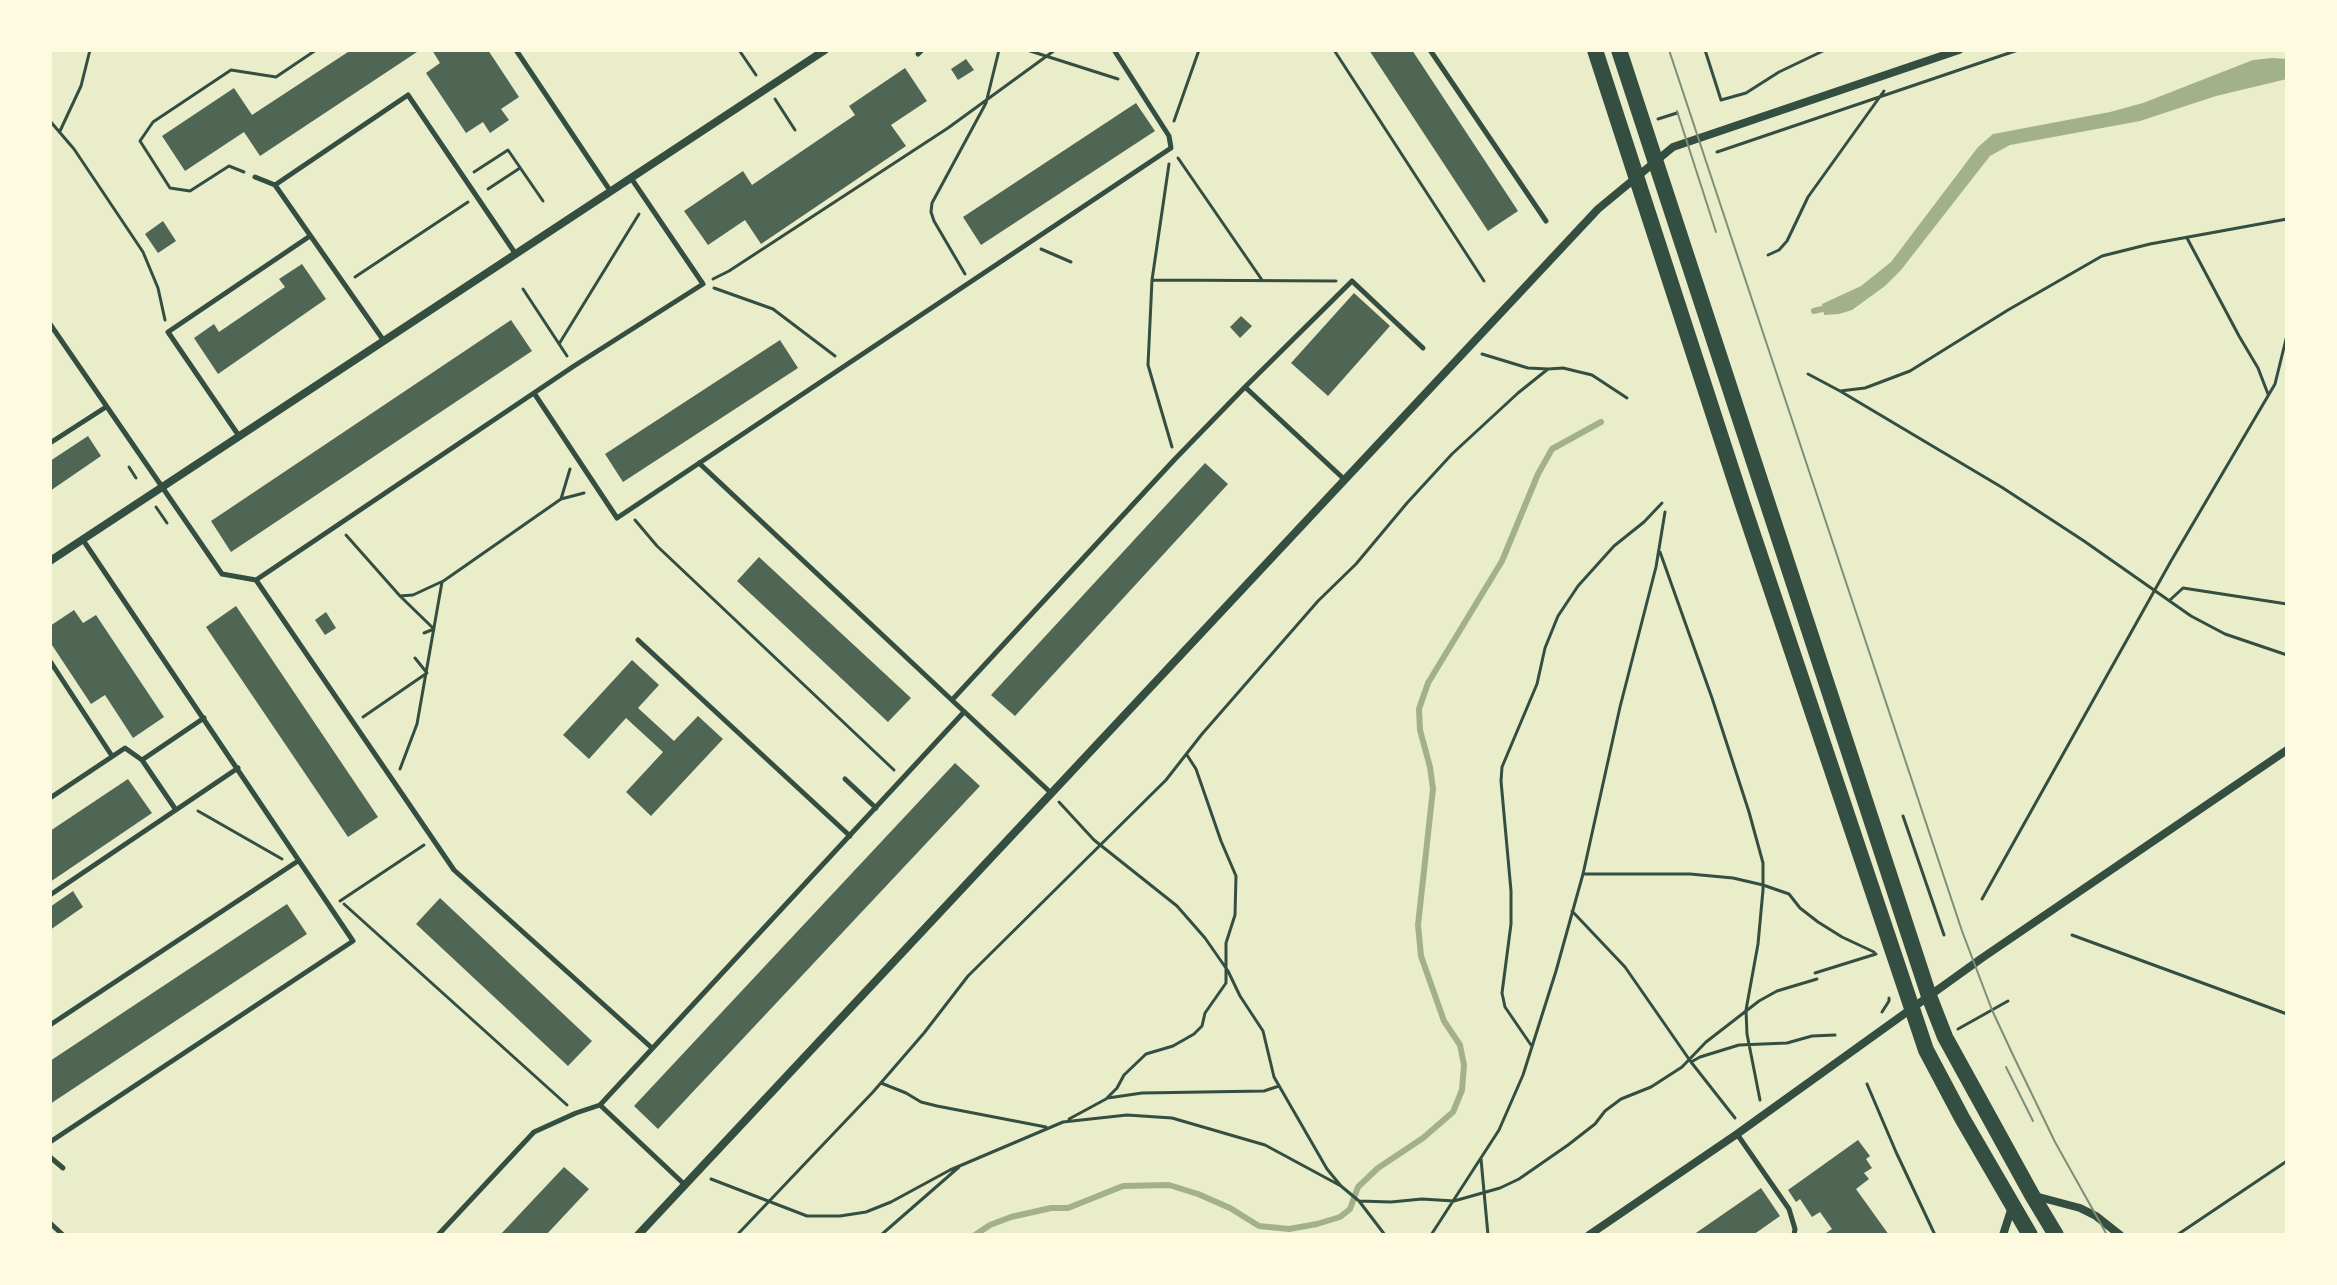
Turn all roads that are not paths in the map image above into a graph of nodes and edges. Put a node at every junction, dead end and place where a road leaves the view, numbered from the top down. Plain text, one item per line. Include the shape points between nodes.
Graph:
1 (516, 50) edge
2 (825, 50) edge
3 (1114, 50) edge
4 (1430, 50) edge
5 (1595, 50) edge
6 (1619, 50) edge
7 (1959, 50) edge
8 (1655, 160) junction
9 (1636, 176) junction
10 (255, 177) road end
11 (631, 178) junction
12 (275, 185) junction
13 (611, 192) junction
14 (1546, 221) dead end
15 (310, 236) junction
16 (516, 254) junction
17 (50, 324) edge
18 (384, 341) junction
19 (1423, 348) dead end
20 (1245, 387) junction
21 (534, 393) junction
22 (106, 407) junction
23 (239, 436) junction
24 (50, 443) edge
25 (699, 463) junction
26 (1344, 479) junction
27 (163, 486) junction
28 (83, 539) junction
29 (50, 561) edge
30 (256, 580) junction
31 (638, 640) dead end
32 (50, 661) edge
33 (952, 700) junction
34 (964, 712) junction
35 (204, 718) junction
36 (2287, 750) edge
37 (112, 756) junction
38 (142, 760) junction
39 (238, 768) junction
40 (845, 779) dead end
41 (1051, 793) junction
42 (50, 798) edge
43 (876, 808) junction
44 (176, 810) junction
45 (850, 836) junction
46 (295, 863) junction
47 (50, 895) edge
48 (1929, 996) junction
49 (1911, 1009) junction
50 (50, 1025) edge
51 (652, 1048) junction
52 (600, 1105) junction
53 (1737, 1134) junction
54 (50, 1142) edge
55 (50, 1157) edge
56 (63, 1168) dead end
57 (685, 1185) junction
58 (2032, 1195) junction
59 (2012, 1206) junction
60 (50, 1223) edge
61 (63, 1235) edge
62 (438, 1235) edge
63 (638, 1235) edge
64 (1589, 1235) edge
65 (1794, 1235) edge
66 (2003, 1235) edge
67 (2030, 1235) edge
68 (2056, 1235) edge
69 (2120, 1235) edge

1 - 13 lane
2 - 11 street
3 - 25 lane via 1169,136 1171,148
4 - 14 lane
5 - 9 main road
6 - 8 main road
7 - 8 street via 1686,142
8 - 9 street
8 - 48 main road
9 - 26 street via 1598,209
9 - 49 main road
10 - 12 lane
11 - 13 street
11 - 21 lane via 703,284
12 - 15 lane
12 - 16 lane via 408,95
13 - 16 street
15 - 18 lane
15 - 23 lane via 168,332
16 - 18 street
17 - 22 lane
18 - 23 street
19 - 20 lane via 1352,281
20 - 26 lane
20 - 33 lane
21 - 25 lane via 617,518
21 - 30 lane
22 - 24 lane
22 - 27 lane
23 - 27 street
25 - 33 lane
26 - 41 street
27 - 28 street
27 - 30 lane via 222,574
28 - 29 street
28 - 35 lane
30 - 51 lane via 454,870
31 - 45 lane
32 - 37 lane
33 - 34 lane
34 - 41 lane
34 - 43 lane
35 - 38 lane
35 - 39 lane
36 - 48 street
37 - 38 lane via 125,748
37 - 42 lane
38 - 44 lane
39 - 44 lane
39 - 46 lane
40 - 43 lane
41 - 57 street
43 - 45 lane
44 - 47 lane
45 - 51 lane
46 - 50 lane
46 - 54 lane via 353,941
48 - 49 street
48 - 58 main road via 1945,1037
49 - 53 street
49 - 59 main road via 1926,1050
51 - 52 lane
52 - 57 lane
52 - 62 lane via 534,1132
53 - 64 street
53 - 65 lane via 1789,1209
55 - 56 lane
57 - 63 street
58 - 68 main road
58 - 69 street via 2080,1208
59 - 66 street
59 - 67 main road
60 - 61 lane

